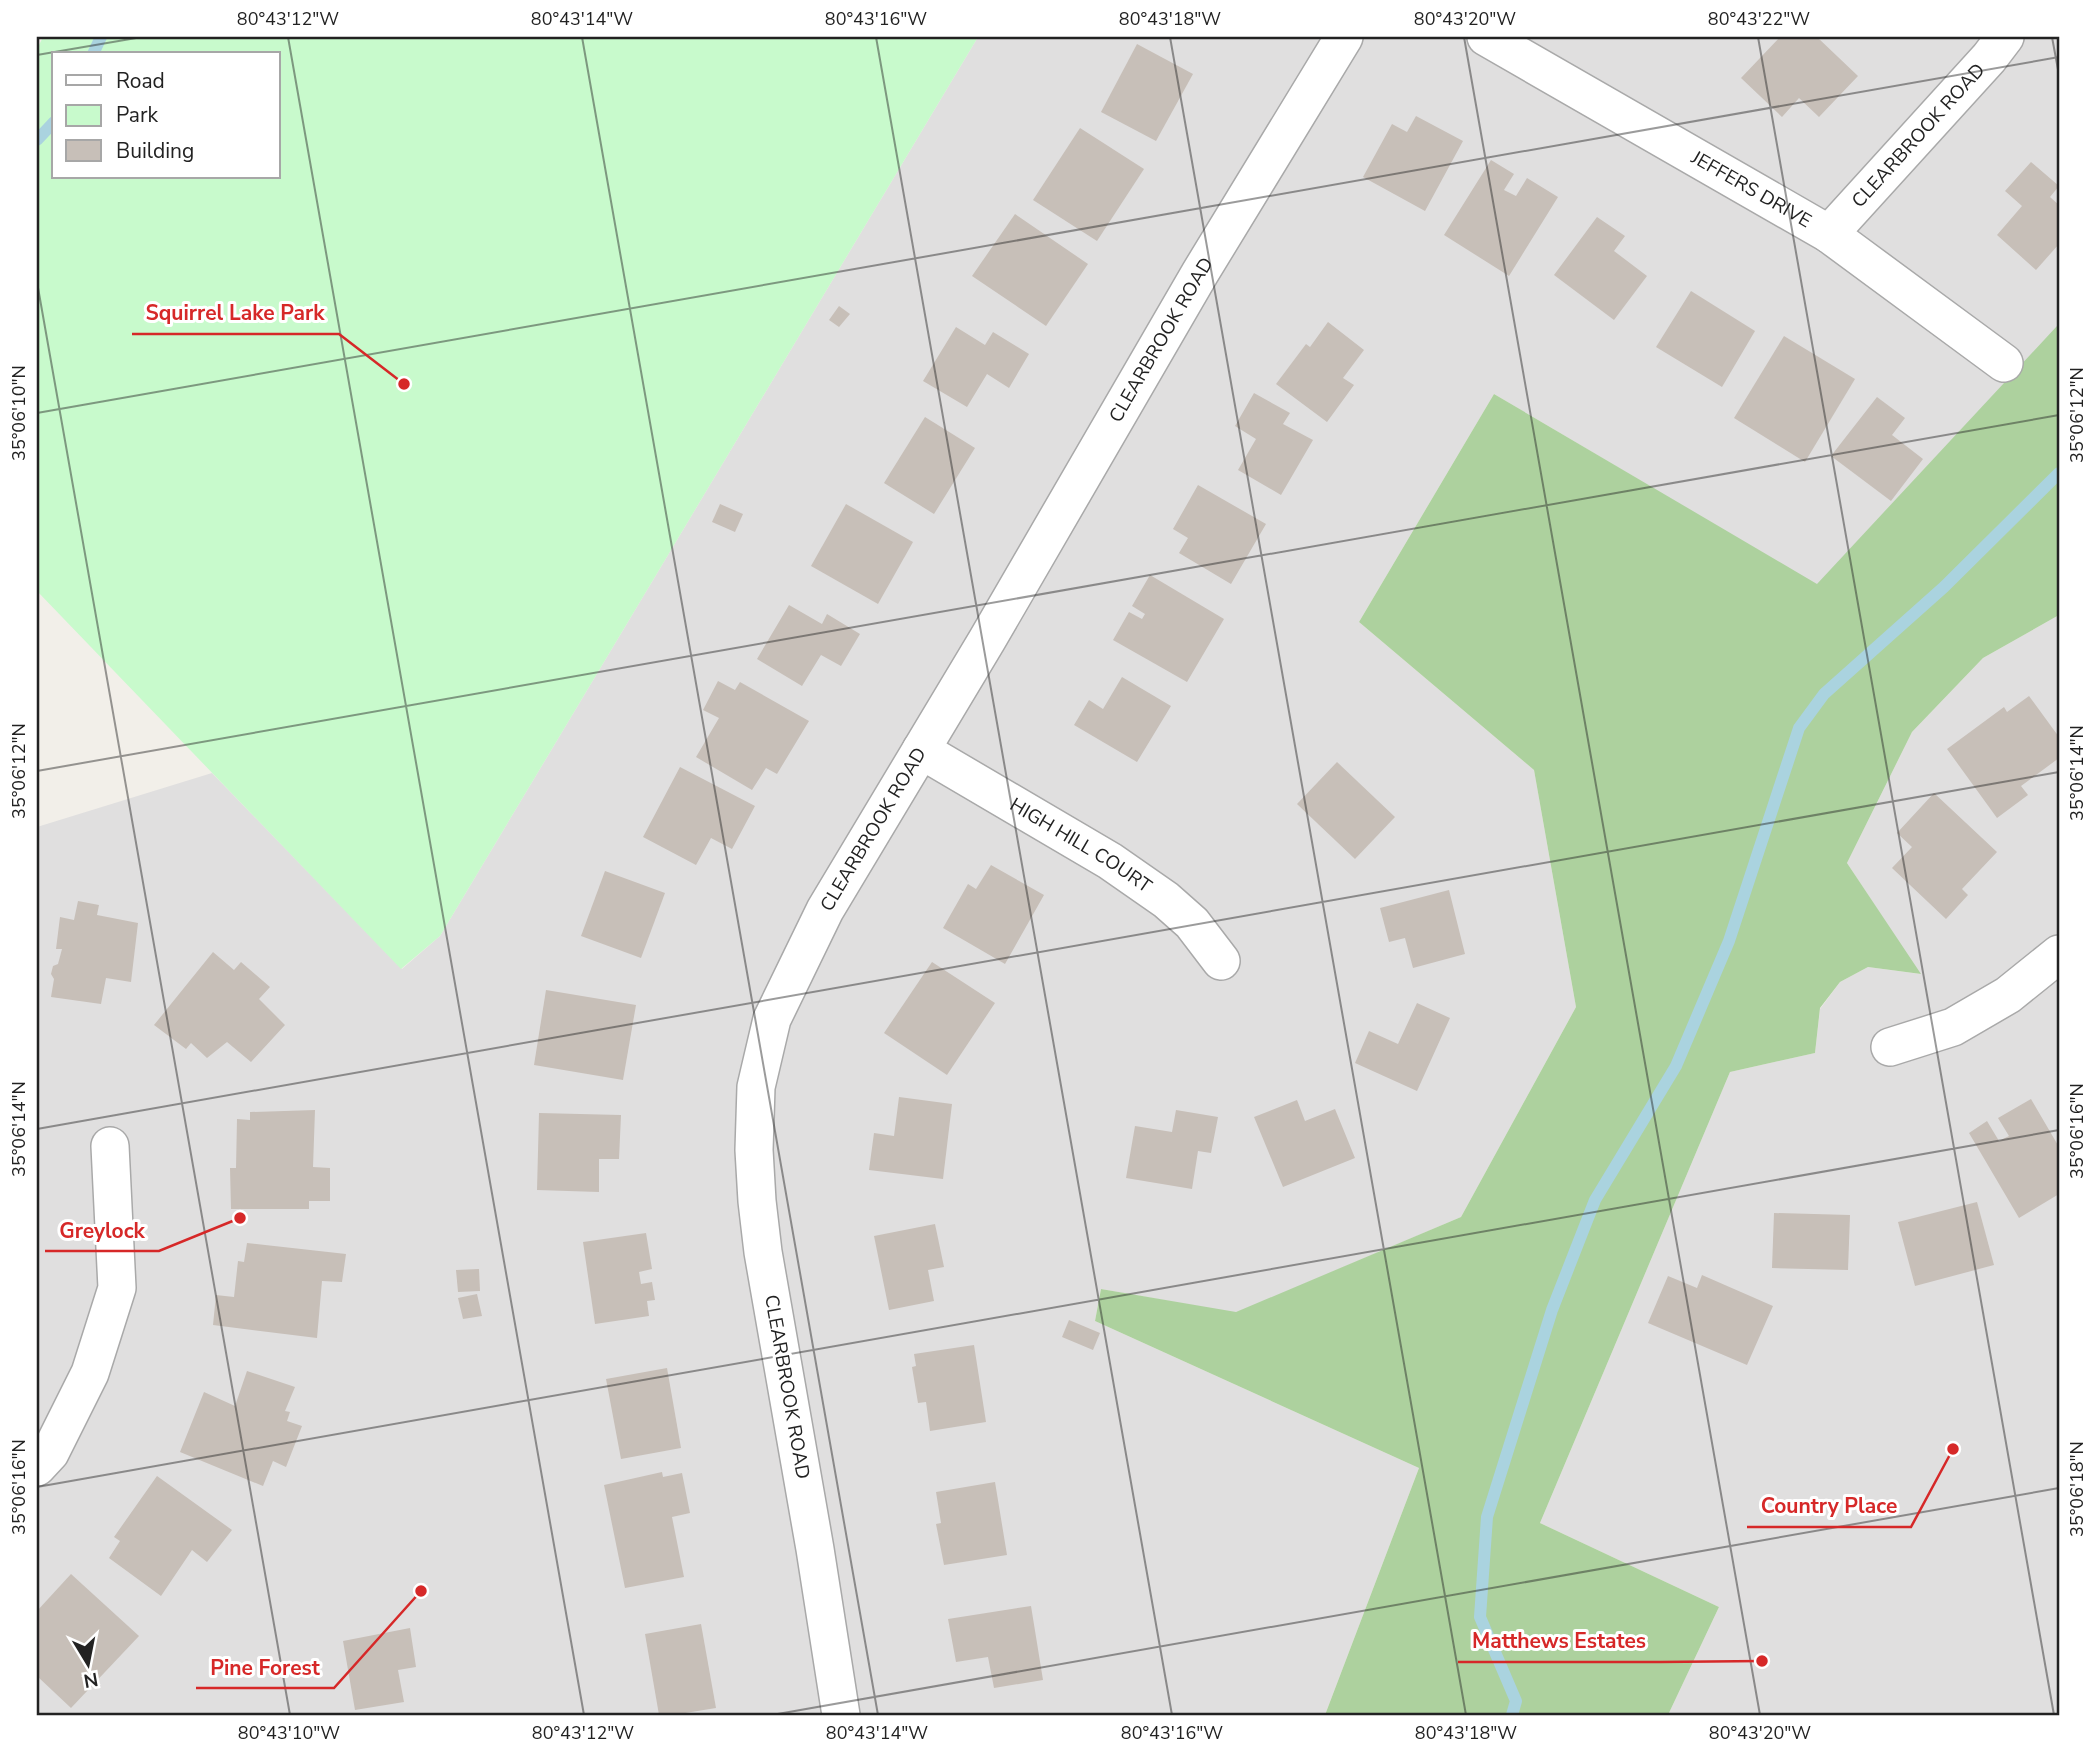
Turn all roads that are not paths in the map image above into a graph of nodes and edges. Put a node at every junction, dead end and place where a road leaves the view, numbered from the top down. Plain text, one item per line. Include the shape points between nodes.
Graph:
1 (1343, 37) edge
2 (1486, 37) edge
3 (2005, 37) edge
4 (1829, 234) junction
5 (2004, 363) dead end
6 (921, 750) junction
7 (2059, 954) edge
8 (1221, 961) dead end
9 (1889, 1047) dead end
10 (110, 1146) dead end
11 (37, 1466) edge
12 (841, 1715) edge

1 - 6 street, CLEARBROOK ROAD
2 - 4 street, JEFFERS DRIVE
3 - 4 street, CLEARBROOK ROAD
4 - 5 street, JEFFERS DRIVE
6 - 8 street, HIGH HILL COURT via 1110,861 1166,900 1192,923
6 - 12 street, CLEARBROOK ROAD via 825,910 772,1019 756,1087 754,1150 763,1252
7 - 9 street via 2008,995 1953,1027
10 - 11 street via 117,1288 90,1373 50,1453

